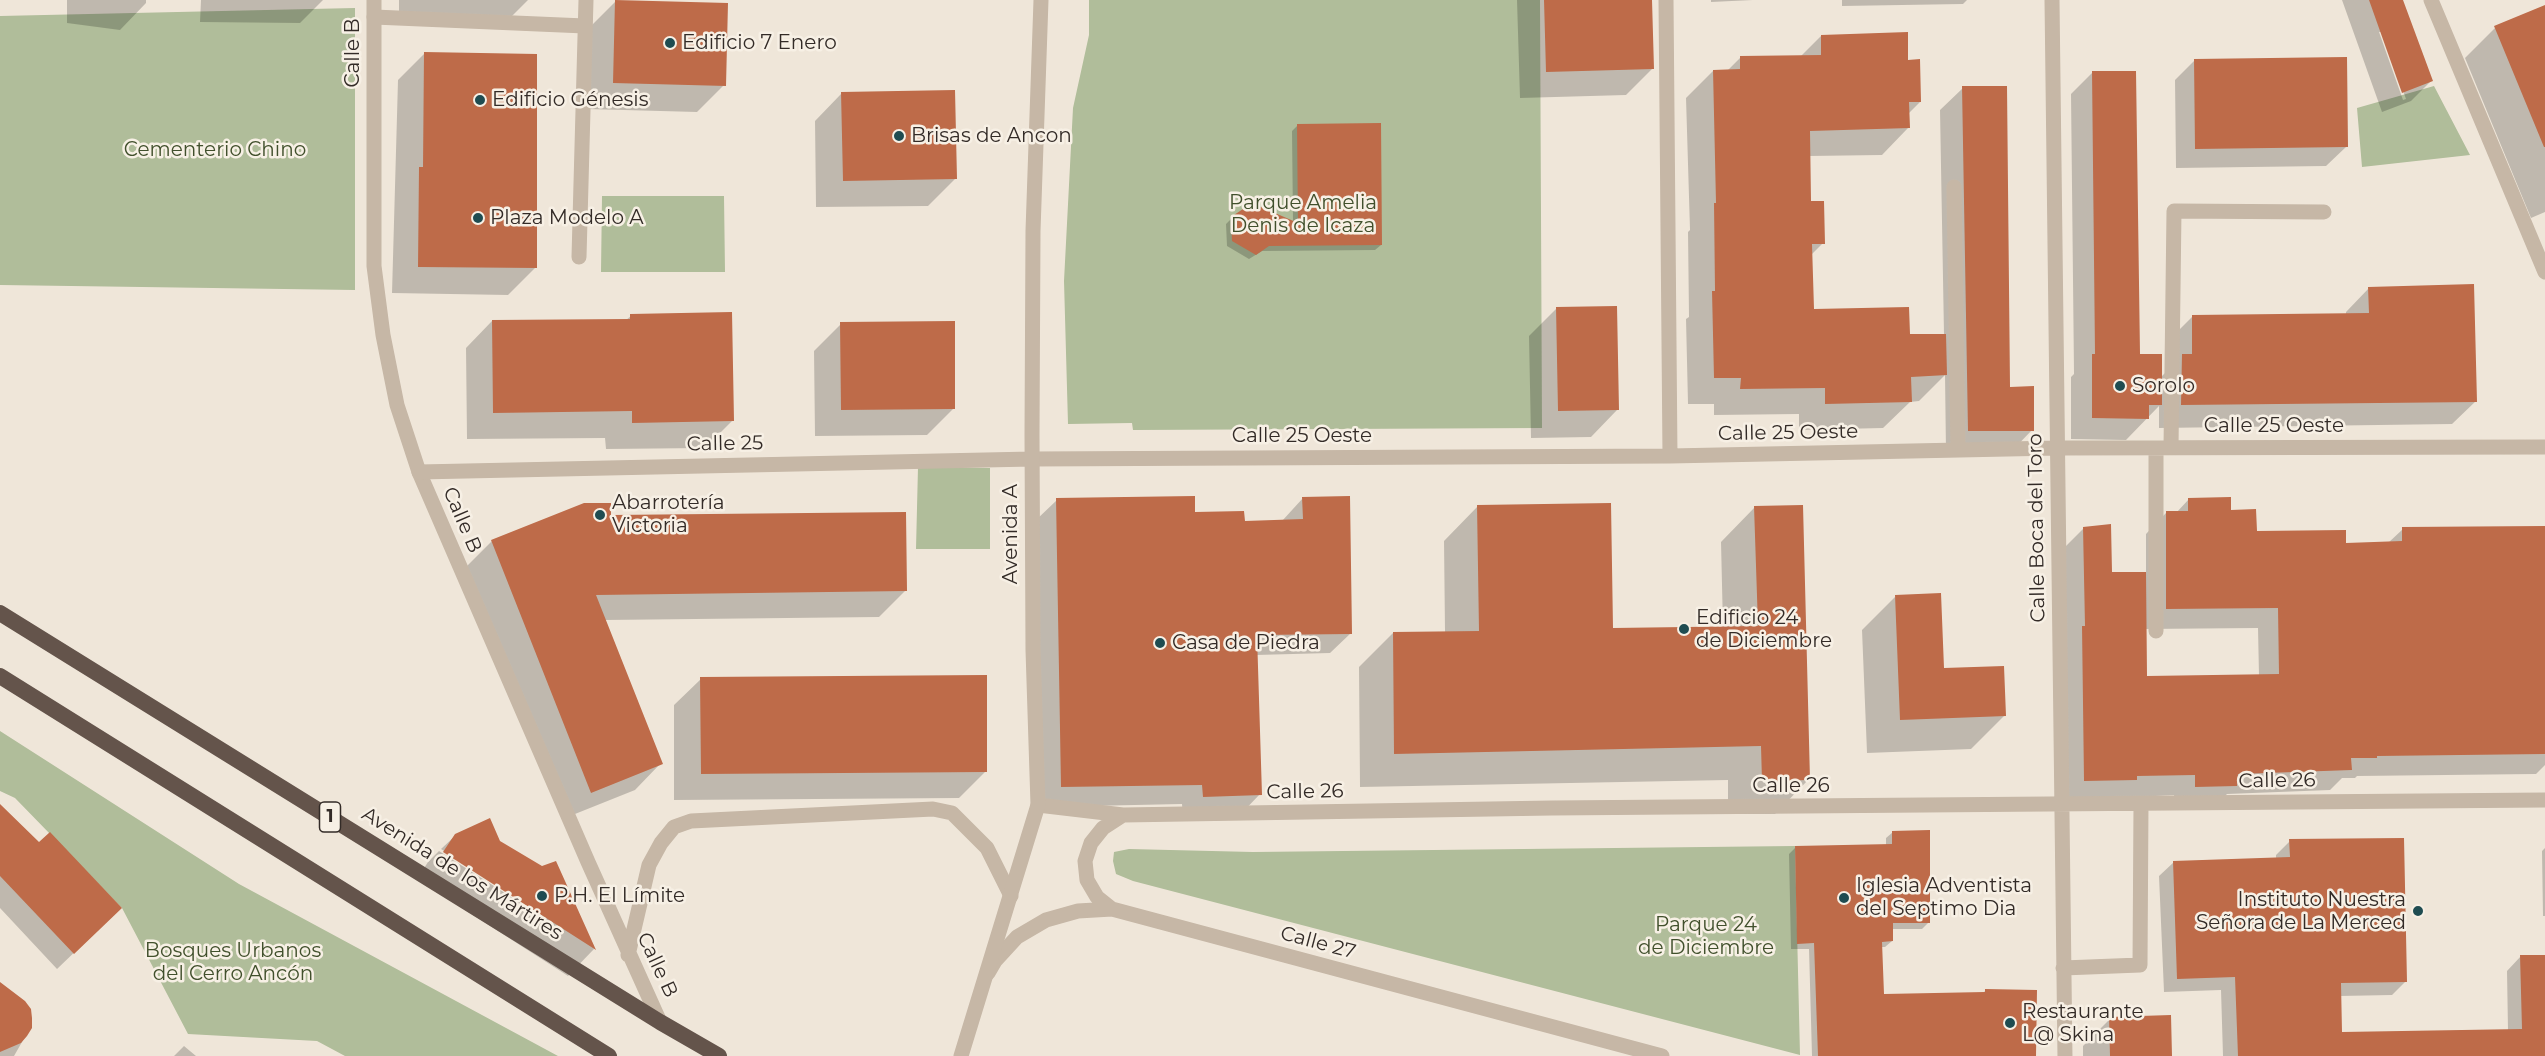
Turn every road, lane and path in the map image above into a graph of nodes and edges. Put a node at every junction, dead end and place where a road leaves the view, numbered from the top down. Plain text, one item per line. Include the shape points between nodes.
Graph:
1 (374, 0) edge
2 (586, 0) edge
3 (1041, 0) edge
4 (1666, 0) edge
5 (2052, 0) edge
6 (2431, 0) edge
7 (374, 17) junction
8 (585, 26) junction
9 (1954, 187) dead end
10 (2324, 212) dead end
11 (579, 257) dead end
12 (2545, 272) edge
13 (2545, 447) edge
14 (2056, 448) junction
15 (2163, 448) junction
16 (1958, 450) junction
17 (1670, 456) junction
18 (1032, 459) junction
19 (419, 472) junction
20 (0, 612) edge
21 (2156, 631) dead end
22 (0, 676) edge
23 (2545, 800) edge
24 (2141, 804) junction
25 (1038, 805) junction
26 (2062, 805) junction
27 (1123, 815) junction
28 (1011, 896) junction
29 (1112, 909) junction
30 (628, 955) junction
31 (2063, 968) junction
32 (985, 978) junction
33 (660, 1022) junction
34 (609, 1056) edge
35 (719, 1056) edge
36 (962, 1056) edge
37 (1662, 1056) edge
38 (2065, 1056) edge

1 - 7 street, Calle B
2 - 8 street
3 - 18 street, Avenida A via 1033,231
4 - 17 street
5 - 14 street, Calle Boca del Toro
6 - 12 street
7 - 8 street
7 - 19 street, Calle B via 374,266 397,405
8 - 11 street
9 - 16 street
10 - 15 street via 2174,211
13 - 15 street, Calle 25 Oeste
14 - 15 street, Calle 25 Oeste
14 - 16 street, Calle 25 Oeste
14 - 26 street, Calle Boca del Toro
15 - 21 street
16 - 17 street, Calle 25 Oeste
17 - 18 street, Calle 25 Oeste
18 - 19 street, Calle 25
18 - 25 street, Avenida A
19 - 30 street, Calle B
20 - 33 highway, Avenida de los Mártires / 1
22 - 34 highway
23 - 24 street, Calle 26
24 - 26 street, Calle 26
24 - 31 street via 2140,965
25 - 27 street, Calle 26
25 - 28 street, Avenida A
26 - 27 street, Calle 26
26 - 31 street, Calle Boca del Toro
27 - 29 street via 1103,828 1091,843 1085,861 1087,880 1096,897
28 - 30 street via 987,848 952,813 933,809 691,820 674,827 649,865
28 - 32 street, Avenida A
29 - 32 street, Calle 27 via 1078,911 1046,920 1017,937
29 - 37 street, Calle 27
30 - 33 street, Calle B
31 - 38 street, Calle Boca del Toro
32 - 36 street, Avenida A
33 - 35 highway, Avenida de los Mártires / 1

